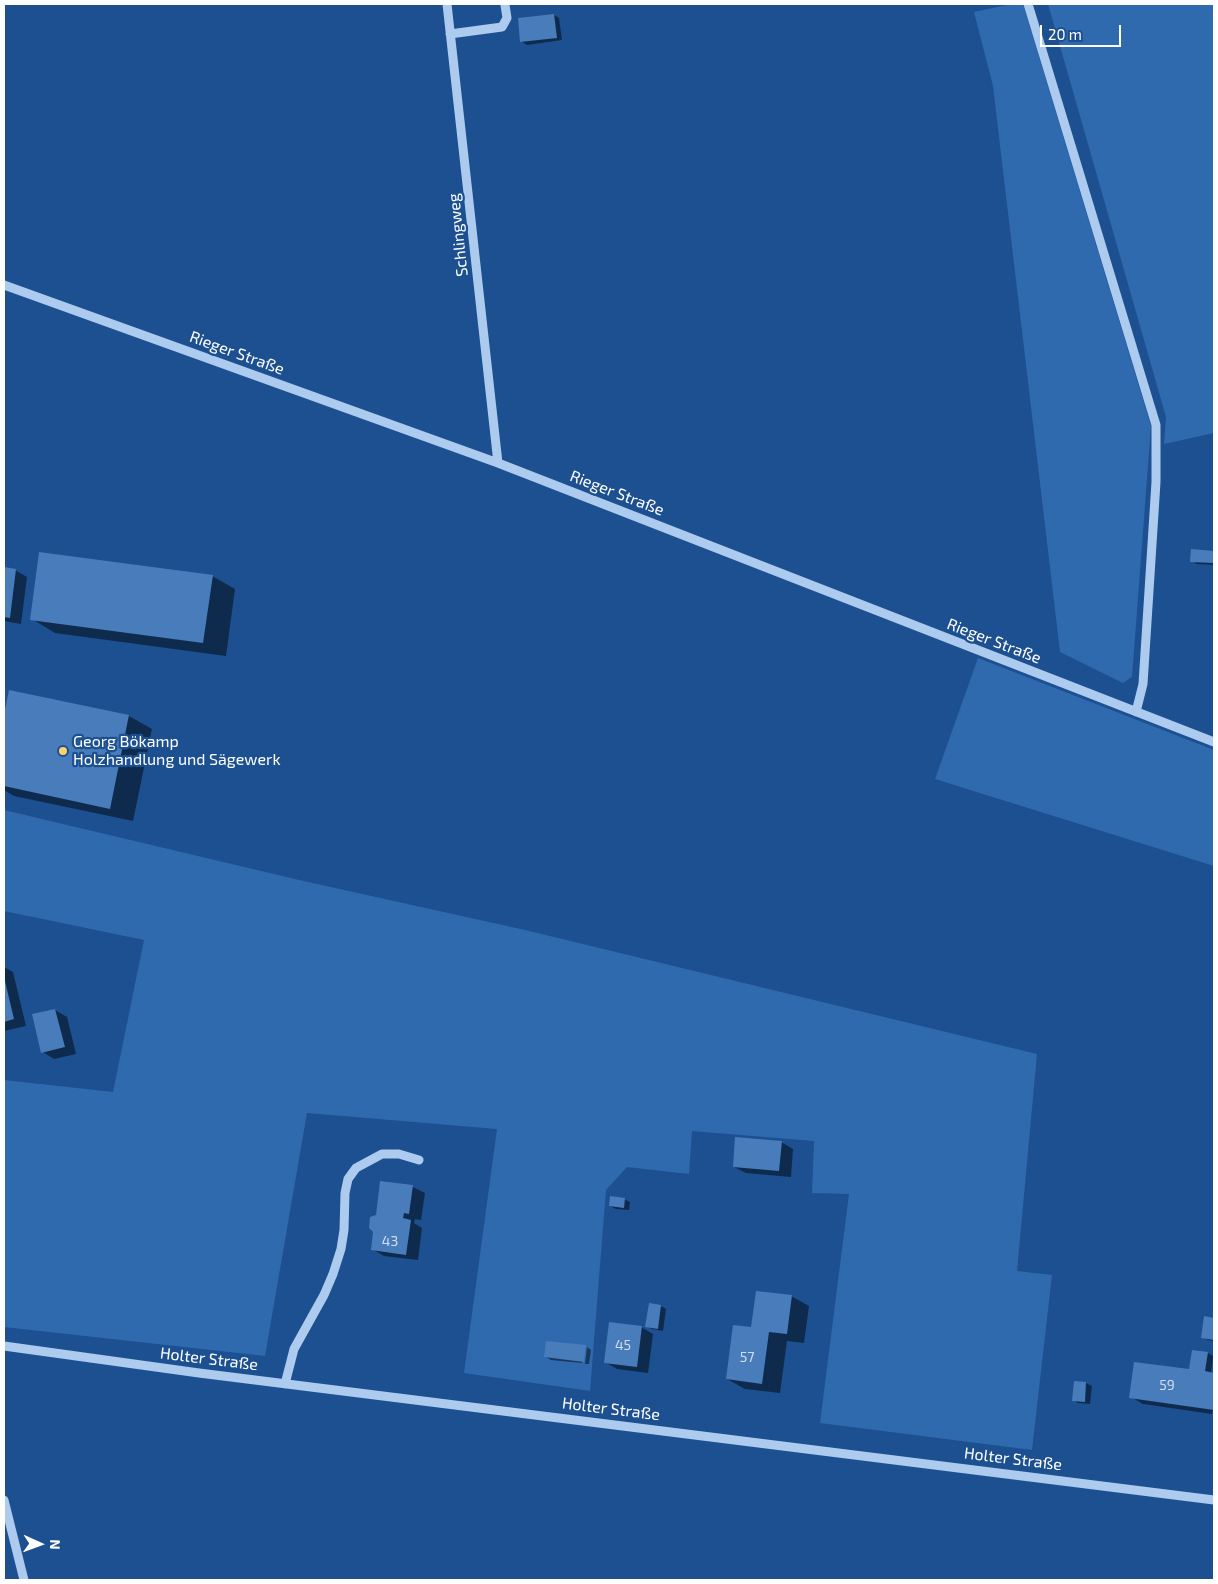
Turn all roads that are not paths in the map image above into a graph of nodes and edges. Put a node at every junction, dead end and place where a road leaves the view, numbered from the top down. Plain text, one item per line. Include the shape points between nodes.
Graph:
1 (447, 4) edge
2 (1028, 4) edge
3 (505, 5) edge
4 (450, 34) junction
5 (4, 285) edge
6 (498, 463) junction
7 (1136, 712) junction
8 (1214, 742) edge
9 (419, 1160) dead end
10 (4, 1346) edge
11 (285, 1384) junction
12 (4, 1500) edge
13 (1214, 1500) edge
14 (24, 1580) edge

1 - 4 street, Schlingweg
2 - 7 street via 1156,425 1156,482 1143,675
3 - 4 street via 507,18 502,27
4 - 6 street, Schlingweg
5 - 6 street, Rieger Straße
6 - 7 street, Rieger Straße
7 - 8 street, Rieger Straße
9 - 11 street via 399,1154 382,1154 356,1168 348,1179 341,1249 324,1295 294,1349
10 - 11 street, Holter Straße
11 - 13 street, Holter Straße
12 - 14 street

